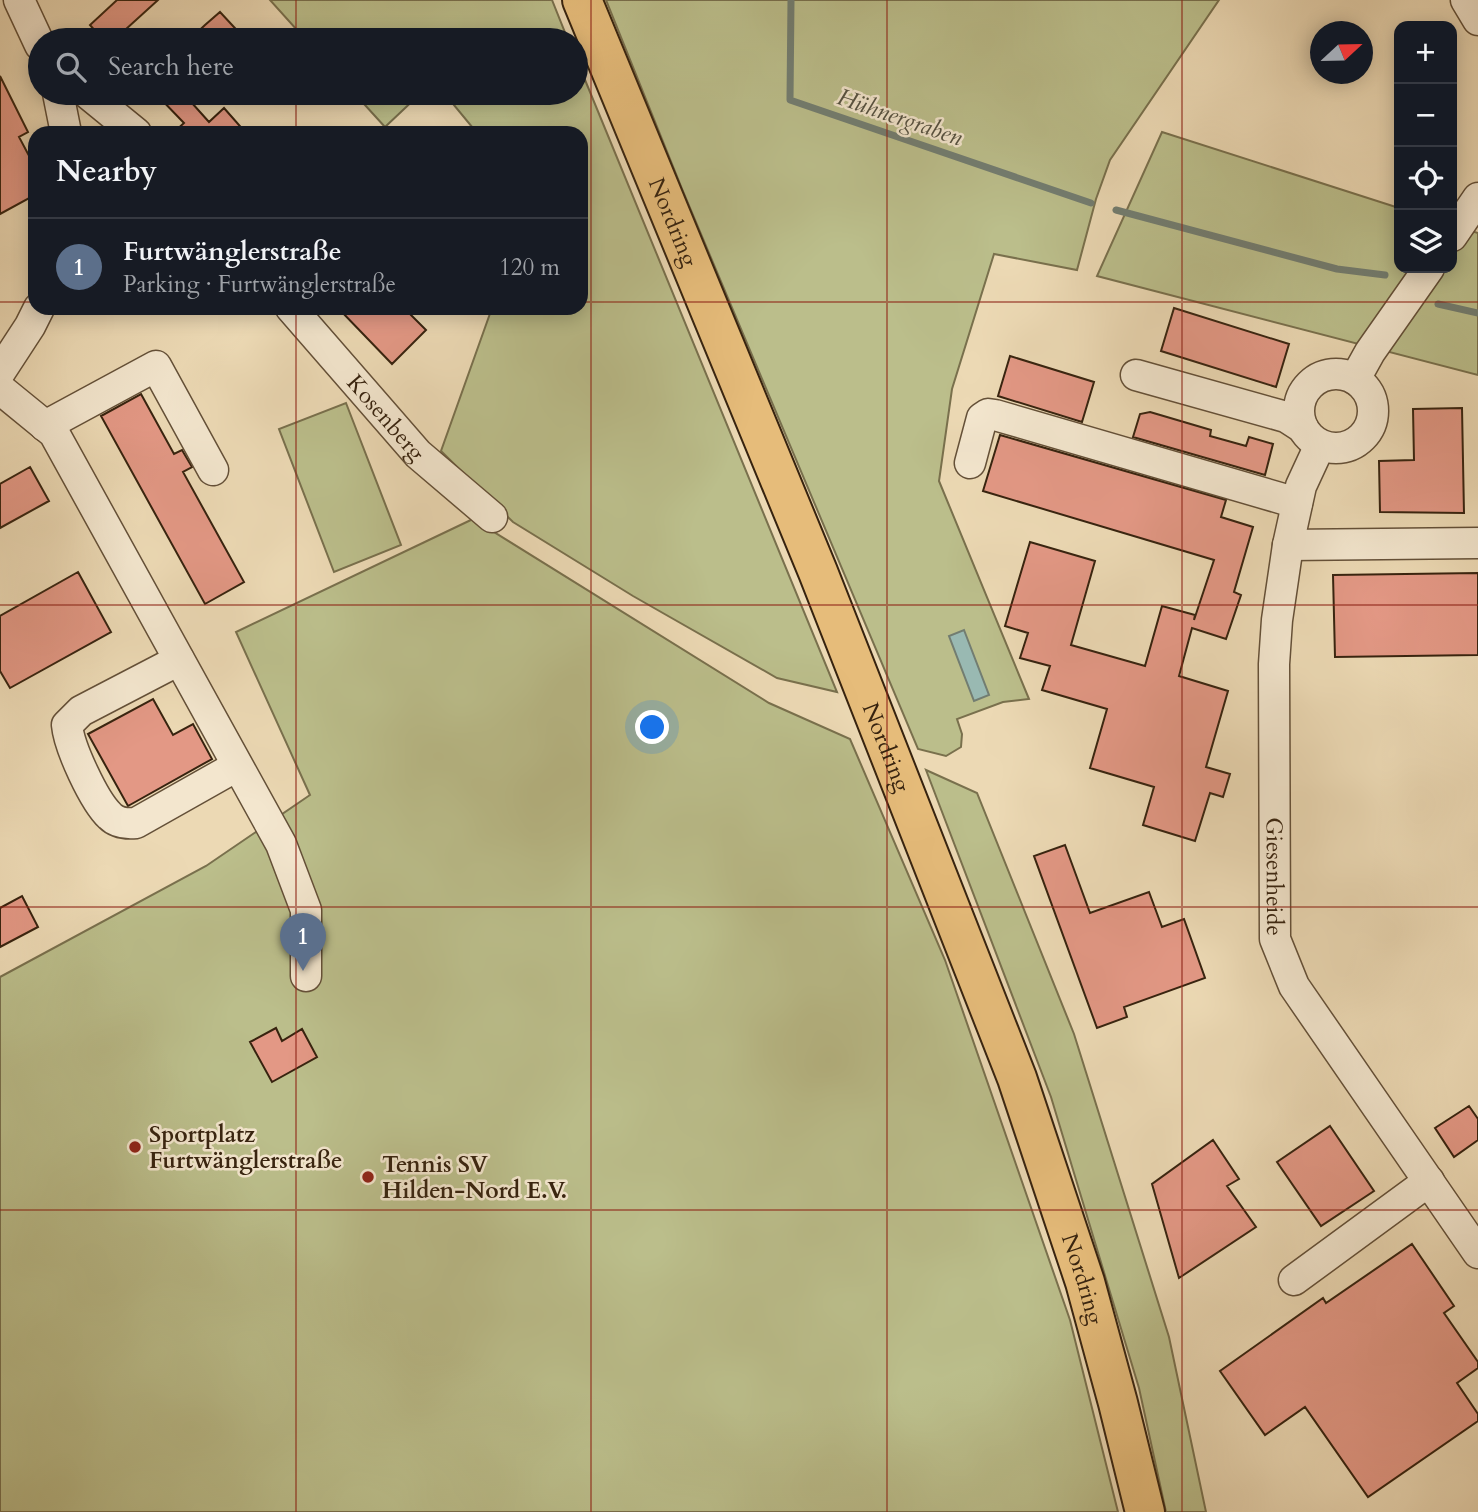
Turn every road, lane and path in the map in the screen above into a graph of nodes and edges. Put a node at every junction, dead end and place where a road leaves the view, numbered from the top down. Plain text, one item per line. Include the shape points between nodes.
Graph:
1 (19, 0) edge
2 (582, 0) edge
3 (1466, 0) edge
4 (1478, 20) edge
5 (32, 28) edge
6 (60, 105) edge
7 (102, 105) edge
8 (65, 126) edge
9 (127, 126) edge
10 (1478, 198) edge
11 (1457, 229) edge
12 (1425, 273) edge
13 (36, 315) edge
14 (297, 315) edge
15 (0, 372) edge
16 (1136, 376) dead end
17 (1355, 379) junction
18 (0, 389) edge
19 (45, 426) junction
20 (1311, 436) junction
21 (970, 463) dead end
22 (213, 470) dead end
23 (1297, 503) junction
24 (492, 517) dead end
25 (1478, 543) edge
26 (1288, 545) junction
27 (179, 660) junction
28 (237, 766) junction
29 (306, 976) dead end
30 (1429, 1181) junction
31 (1478, 1253) edge
32 (1294, 1280) dead end
33 (1145, 1512) edge

1 - 5 street
2 - 33 main road, Nordring via 873,710 1021,1091 1084,1282
3 - 4 street
6 - 8 street
7 - 9 street
10 - 11 street
12 - 17 street
13 - 15 street
14 - 24 street, Kosenberg via 418,454
16 - 20 street via 1286,417
17 - 20 street via 1344,374 1320,377 1303,393 1299,416
17 - 20 street via 1371,398 1374,411 1366,435 1345,448 1332,449
18 - 19 street
19 - 22 street via 156,366
19 - 27 street via 54,433
20 - 23 street, Giesenheide
21 - 23 street via 982,418 988,414
23 - 26 street, Giesenheide
25 - 26 street
26 - 30 street, Giesenheide via 1274,664 1275,939 1294,986
27 - 28 street
27 - 28 street via 80,711 67,725 69,740 96,796 111,817 124,824 136,823
28 - 29 street via 281,844 306,910
30 - 31 street, Giesenheide
30 - 32 street

